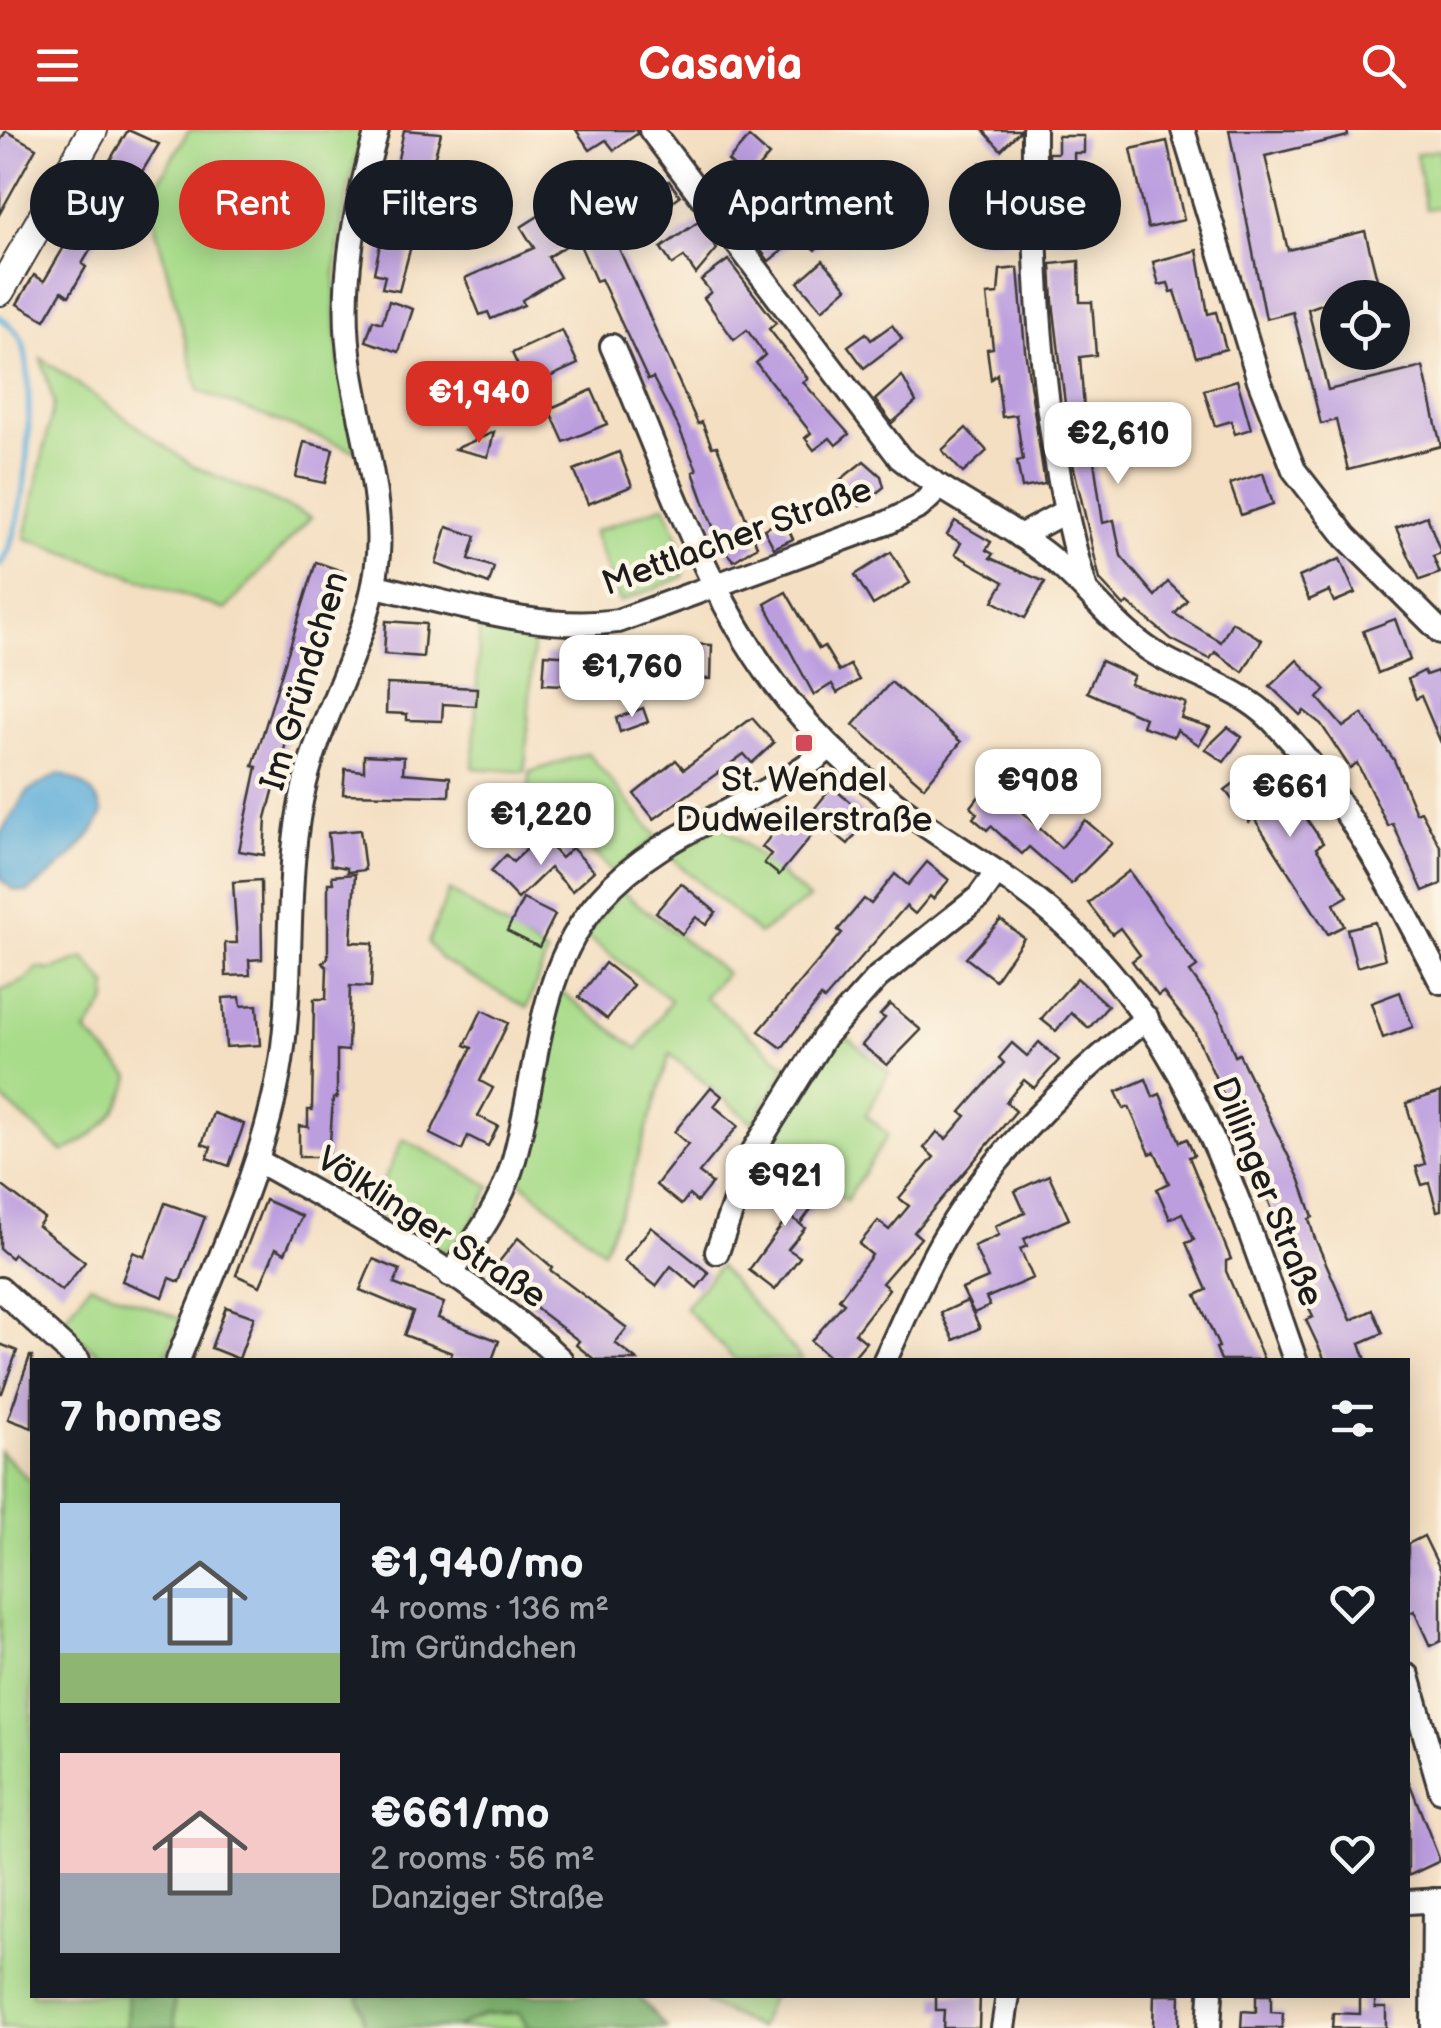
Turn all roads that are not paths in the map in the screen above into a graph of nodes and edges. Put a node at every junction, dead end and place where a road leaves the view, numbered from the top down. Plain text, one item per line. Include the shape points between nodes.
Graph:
1 (93, 130) edge
2 (377, 130) edge
3 (650, 130) edge
4 (1034, 130) edge
5 (1184, 130) edge
6 (0, 291) edge
7 (612, 346) dead end
8 (938, 489) junction
9 (1066, 511) junction
10 (1020, 536) junction
11 (716, 585) junction
12 (375, 586) junction
13 (1085, 587) junction
14 (1441, 632) edge
15 (830, 748) junction
16 (997, 872) junction
17 (1441, 982) edge
18 (1146, 1018) junction
19 (258, 1161) junction
20 (717, 1252) dead end
21 (450, 1275) junction
22 (0, 1289) edge
23 (888, 1353) edge
24 (76, 1358) edge
25 (179, 1358) edge
26 (559, 1358) edge
27 (1294, 1358) edge
28 (1410, 1683) edge
29 (1441, 1790) edge
30 (1438, 1900) edge
31 (1410, 1902) edge
32 (1008, 1998) edge
33 (1211, 1998) edge
34 (1003, 2028) edge
35 (1209, 2028) edge
36 (1433, 2028) edge

1 - 6 main road
2 - 12 street, Im Gründchen via 347,260 346,310 376,516
3 - 8 street via 866,419
4 - 9 street via 1043,364
5 - 14 street via 1259,380 1294,470 1346,537
7 - 11 street, Dillinger Straße
8 - 10 street
8 - 11 street, Mettlacher Straße via 887,523
9 - 10 street
9 - 13 street
10 - 13 street
11 - 12 street, Mettlacher Straße via 587,625
11 - 15 street, Dillinger Straße via 744,642
12 - 19 street, Im Gründchen via 305,784 282,1057
13 - 17 street via 1152,651 1269,717 1342,806
15 - 16 street, Dillinger Straße via 917,820
15 - 21 street via 768,790 668,842 600,899 571,940 550,990 512,1167 489,1219
16 - 18 street, Dillinger Straße via 1086,944
16 - 20 street via 979,898 878,977 824,1037 751,1155
18 - 23 street via 1088,1065 1014,1141 946,1235
18 - 27 street, Dillinger Straße via 1226,1163
19 - 21 street, Völklinger Straße
19 - 25 street, Im Gründchen
21 - 26 street, Völklinger Straße
22 - 24 street
28 - 29 street
30 - 31 street
30 - 36 street
32 - 34 street
33 - 35 street

